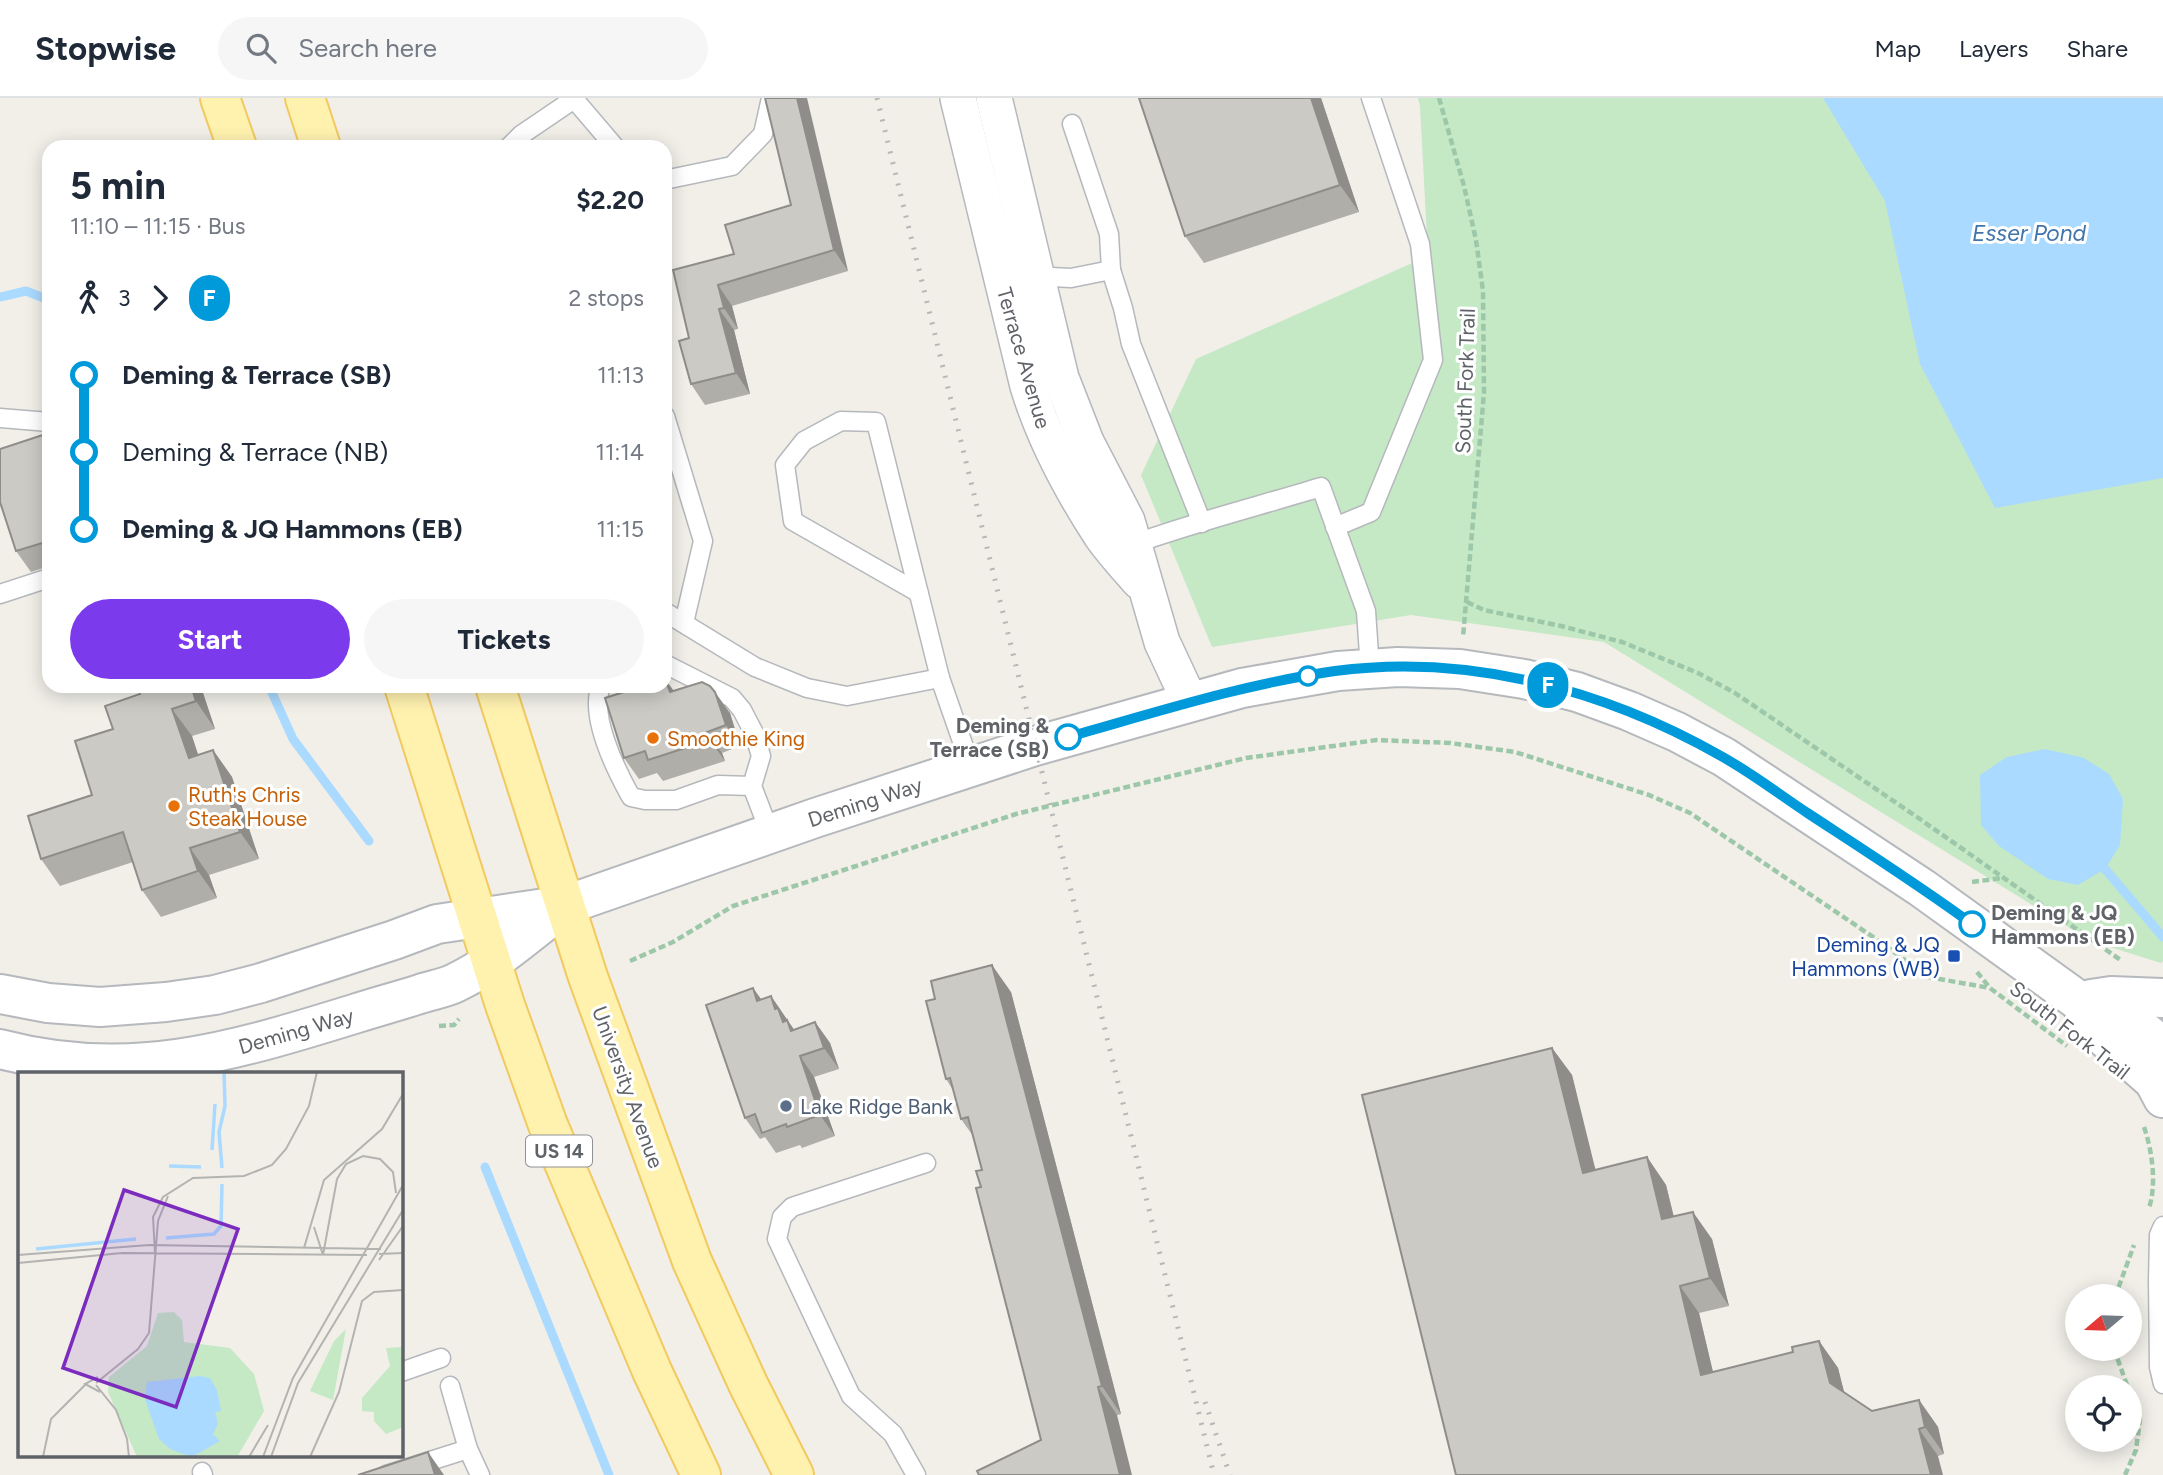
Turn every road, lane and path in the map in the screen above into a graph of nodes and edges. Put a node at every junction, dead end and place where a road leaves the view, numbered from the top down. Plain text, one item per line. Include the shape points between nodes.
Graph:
1 (220, 98) edge
2 (305, 98) edge
3 (771, 98) edge
4 (958, 98) edge
5 (994, 98) edge
6 (1371, 98) edge
7 (1439, 98) edge
8 (574, 99) edge
9 (1072, 124) dead end
10 (235, 140) edge
11 (319, 140) edge
12 (515, 140) edge
13 (609, 140) edge
14 (672, 178) edge
15 (1111, 270) junction
16 (1019, 279) junction
17 (0, 418) edge
18 (42, 421) edge
19 (672, 439) edge
20 (1202, 523) junction
21 (1335, 527) junction
22 (1134, 544) junction
23 (42, 580) edge
24 (1148, 592) junction
25 (919, 593) junction
26 (0, 594) edge
27 (1467, 602) junction
28 (672, 616) edge
29 (684, 623) junction
30 (672, 668) edge
31 (1370, 669) junction
32 (1460, 669) junction
33 (940, 678) junction
34 (406, 693) edge
35 (497, 693) edge
36 (599, 693) edge
37 (1190, 702) junction
38 (971, 767) junction
39 (752, 786) junction
40 (770, 834) junction
41 (566, 905) junction
42 (479, 918) junction
43 (630, 961) dead end
44 (492, 962) junction
45 (2129, 966) dead end
46 (0, 994) edge
47 (2163, 998) edge
48 (2079, 1001) junction
49 (2163, 1047) edge
50 (0, 1049) edge
51 (2075, 1052) dead end
52 (2152, 1109) edge
53 (926, 1163) dead end
54 (2146, 1214) dead end
55 (2163, 1226) edge
56 (2137, 1238) dead end
57 (2161, 1278) edge
58 (2120, 1284) edge
59 (441, 1358) dead end
60 (402, 1372) edge
61 (2163, 1384) edge
62 (450, 1387) dead end
63 (468, 1449) junction
64 (2135, 1452) edge
65 (386, 1475) edge
66 (480, 1475) edge
67 (701, 1475) edge
68 (793, 1475) edge
69 (916, 1475) edge
70 (2125, 1475) edge

1 - 10 main road
2 - 11 main road
3 - 14 lane via 763,134 732,166
4 - 16 street, Terrace Avenue
5 - 16 street, Terrace Avenue
6 - 21 lane via 1420,244 1433,360 1371,512
7 - 27 path, South Fork Trail via 1464,186 1483,291 1484,393
8 - 12 lane
8 - 13 lane
9 - 15 lane via 1109,234
15 - 16 lane via 1071,278
15 - 20 lane via 1131,344
16 - 22 street, Terrace Avenue via 1070,406
16 - 24 street, Terrace Avenue via 1027,386 1037,416 1102,536
17 - 18 lane
19 - 29 lane via 703,541
20 - 21 lane via 1321,487
20 - 22 lane
21 - 31 lane via 1366,611
22 - 24 street, Terrace Avenue
23 - 26 lane
24 - 37 street, Terrace Avenue via 1162,642
25 - 25 lane via 876,422 841,421 804,441 785,465 793,521
25 - 33 lane
27 - 32 path, South Fork Trail
27 - 45 path via 1622,642 1735,693
28 - 29 lane
29 - 33 lane via 755,667 807,688 847,696
30 - 39 lane via 732,698 742,710 761,756
31 - 32 street, Deming Way
31 - 37 street, Deming Way via 1253,685
32 - 48 street, Deming Way via 1577,692 1677,732 1724,757 1922,888
33 - 38 lane
34 - 42 main road, US 14
35 - 41 main road, University Avenue
36 - 39 lane via 599,716 615,769 631,797 676,800 718,786
37 - 38 street, Deming Way
38 - 40 street, Deming Way
39 - 40 lane
40 - 41 street, Deming Way
41 - 42 street, Deming Way
41 - 44 street, Deming Way
41 - 68 main road, University Avenue via 692,1261
42 - 44 main road, US 14
42 - 46 street, Deming Way via 437,923 215,995 100,1007
43 - 51 path, South Fork Trail via 733,906 1016,814 1246,758 1377,740 1450,743 1515,752 1690,813 1928,977 1990,988
44 - 50 street, Deming Way via 454,983 260,1043 188,1058 123,1065 71,1062
44 - 67 main road, US 14 via 548,1125
47 - 48 street via 2111,996
48 - 49 street, Deming Way via 2123,1014
48 - 52 street, Deming Way via 2103,1036 2154,1081
52 - 54 path via 2151,1203
53 - 69 lane via 792,1207 782,1217 777,1238 851,1396 893,1434
55 - 57 lane via 2159,1235
56 - 58 path
57 - 61 lane via 2158,1367
59 - 60 lane
62 - 63 lane
63 - 65 lane
63 - 66 lane
64 - 70 path

